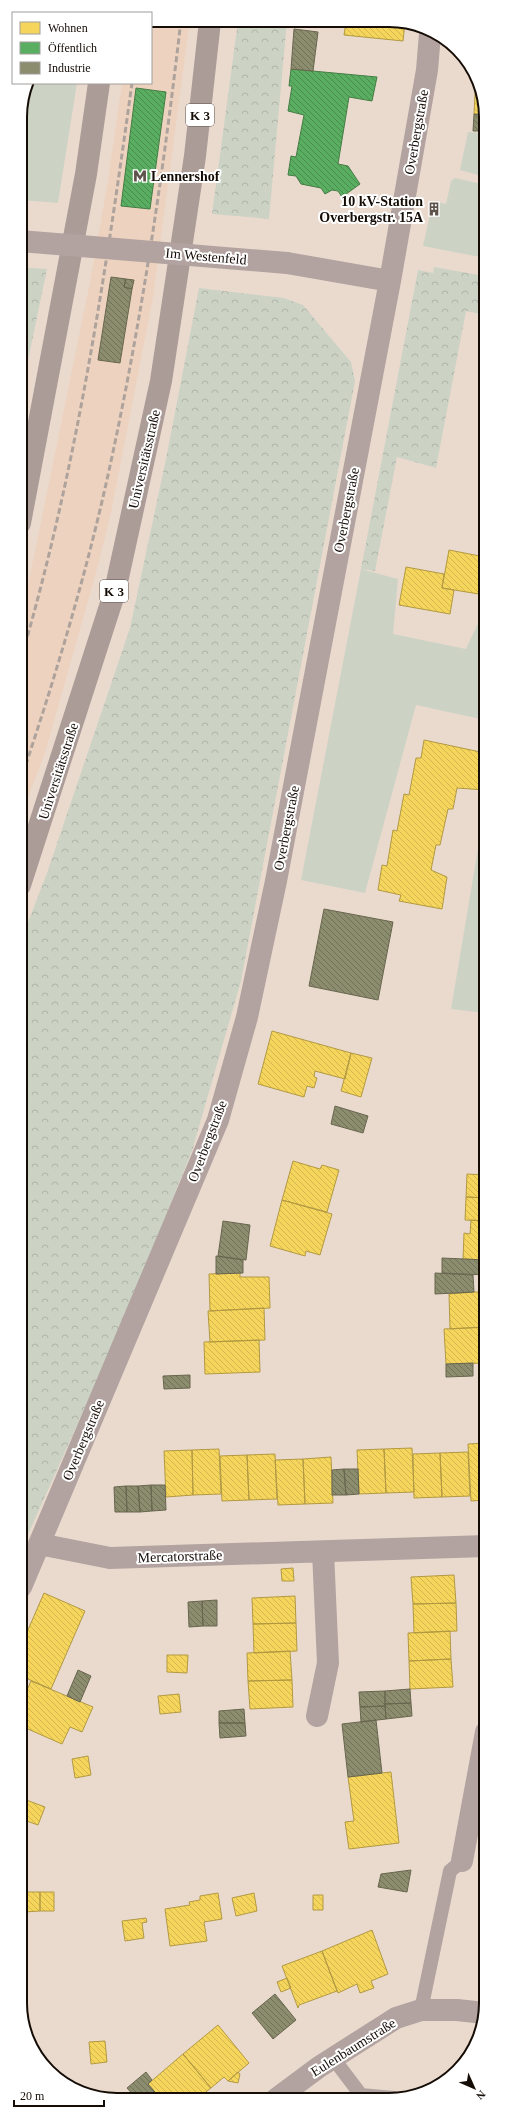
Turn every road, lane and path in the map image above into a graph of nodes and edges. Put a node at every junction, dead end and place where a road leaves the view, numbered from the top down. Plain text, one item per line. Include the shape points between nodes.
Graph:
1 (209, 27) edge
2 (430, 36) edge
3 (99, 84) edge
4 (27, 242) edge
5 (390, 280) junction
6 (27, 486) edge
7 (27, 863) edge
8 (39, 1544) junction
9 (479, 1546) edge
10 (322, 1552) junction
11 (27, 1573) edge
12 (317, 1716) dead end
13 (479, 1770) edge
14 (462, 1861) joint
15 (421, 2010) junction
16 (478, 2012) edge
17 (333, 2058) junction
18 (284, 2093) edge
19 (359, 2093) edge

1 - 7 highway, Universitätsstraße / K 3 via 196,156 161,381 114,591
2 - 5 street, Overbergstraße
3 - 6 highway via 86,174
4 - 5 street, Im Westenfeld, bridge via 287,263
5 - 8 street, Overbergstraße via 276,881 245,1024 218,1120
8 - 10 street, Mercatorstraße via 110,1558
8 - 11 street, Overbergstraße
9 - 10 street, Mercatorstraße
10 - 12 street via 328,1663
13 - 14 street
14 - 15 lane via 450,1871
15 - 16 street, Eulenbaumstraße
15 - 17 street, Eulenbaumstraße via 396,2018
17 - 18 street, Eulenbaumstraße
17 - 19 lane

